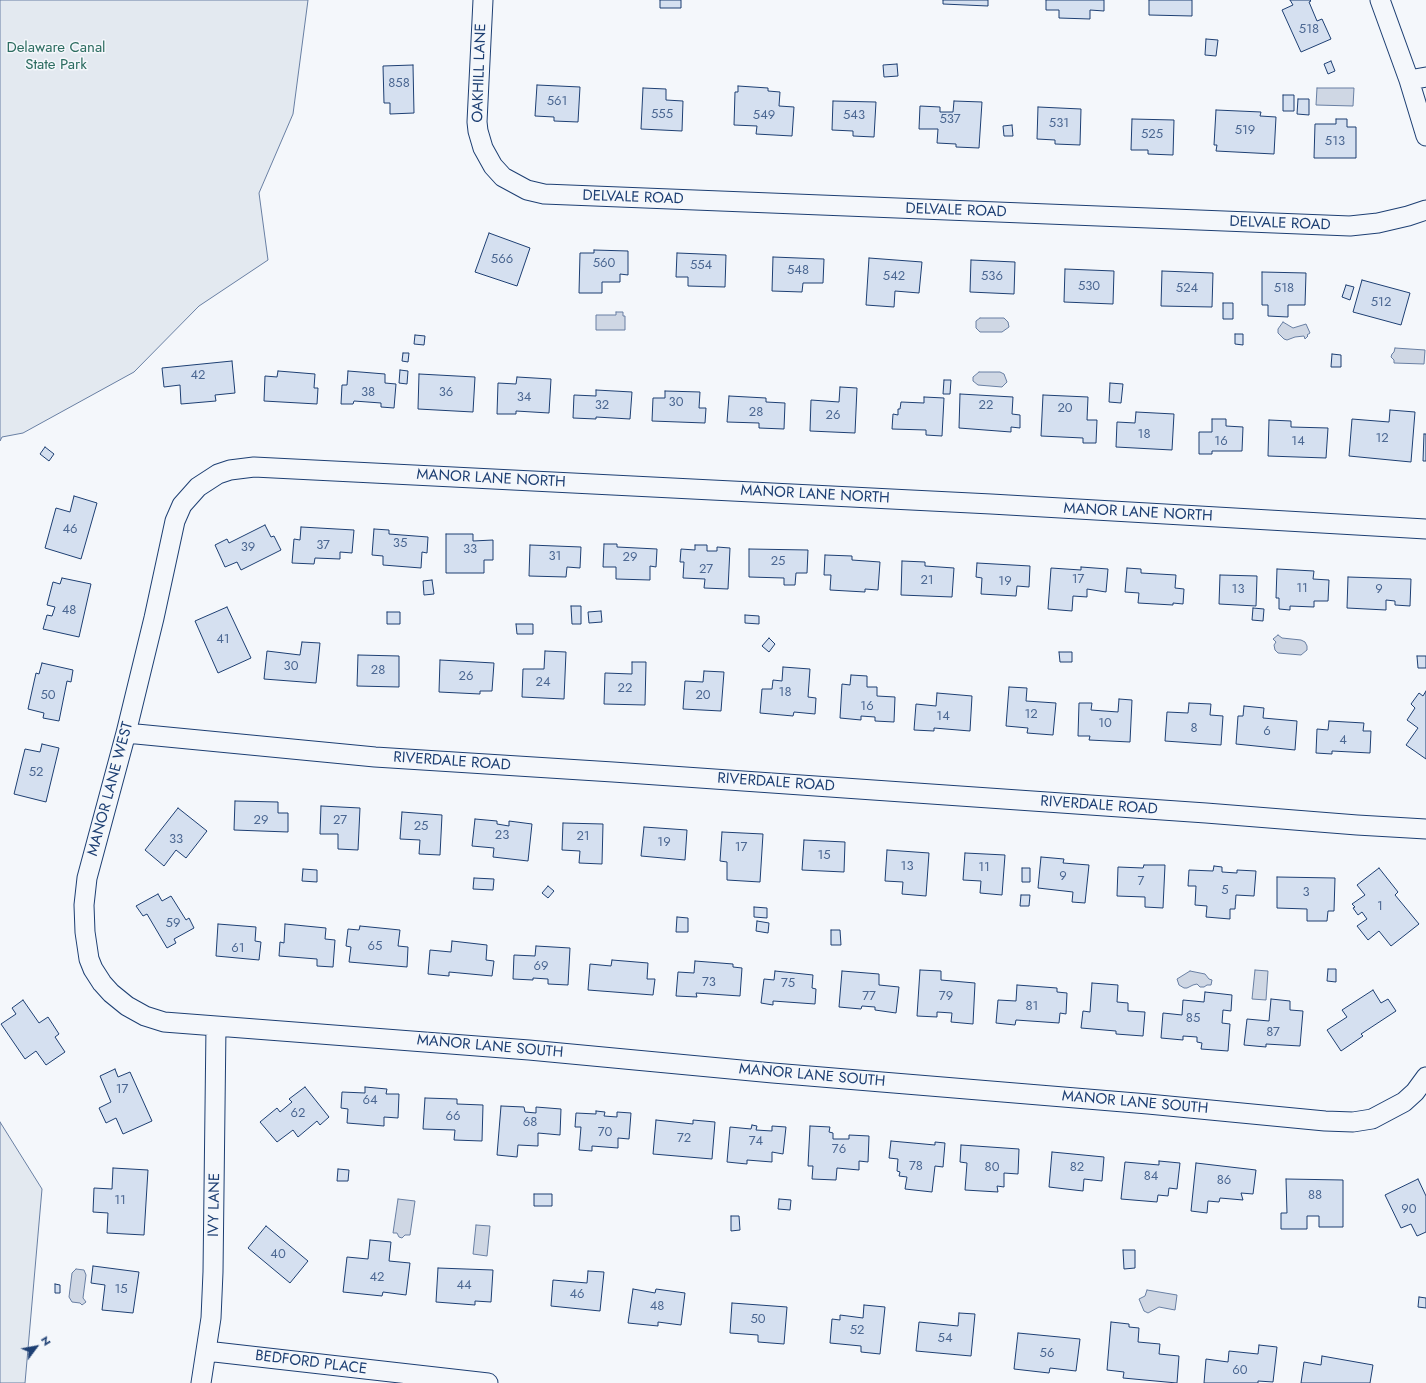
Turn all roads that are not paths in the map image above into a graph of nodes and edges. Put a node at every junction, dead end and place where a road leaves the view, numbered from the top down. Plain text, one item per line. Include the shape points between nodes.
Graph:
1 (483, 0) edge
2 (1380, 0) edge
3 (1417, 78) edge
4 (1426, 136) edge
5 (493, 166) joint
6 (1426, 210) edge
7 (206, 480) joint
8 (1426, 530) edge
9 (126, 733) junction
10 (1426, 828) edge
11 (216, 1026) junction
12 (1426, 1077) edge
13 (206, 1351) junction
14 (201, 1383) edge
15 (488, 1383) edge

1 - 5 street, OAKHILL LANE via 477,122 483,148
2 - 3 street
3 - 4 street
5 - 6 street, DELVALE ROAD via 511,182 527,190 544,194 1350,226 1378,223
7 - 8 street, MANOR LANE NORTH via 230,470 254,467 991,504
7 - 9 street, MANOR LANE WEST via 182,505 175,521
9 - 10 street, RIVERDALE ROAD via 375,757
9 - 11 street, MANOR LANE WEST via 87,878 84,905 88,959 111,994 145,1016 164,1022
11 - 12 street, MANOR LANE SOUTH via 529,1050 1324,1121 1353,1122 1372,1119 1404,1102
11 - 13 street, IVY LANE via 213,1272 211,1318
13 - 14 street, IVY LANE
13 - 15 street, BEDFORD PLACE

